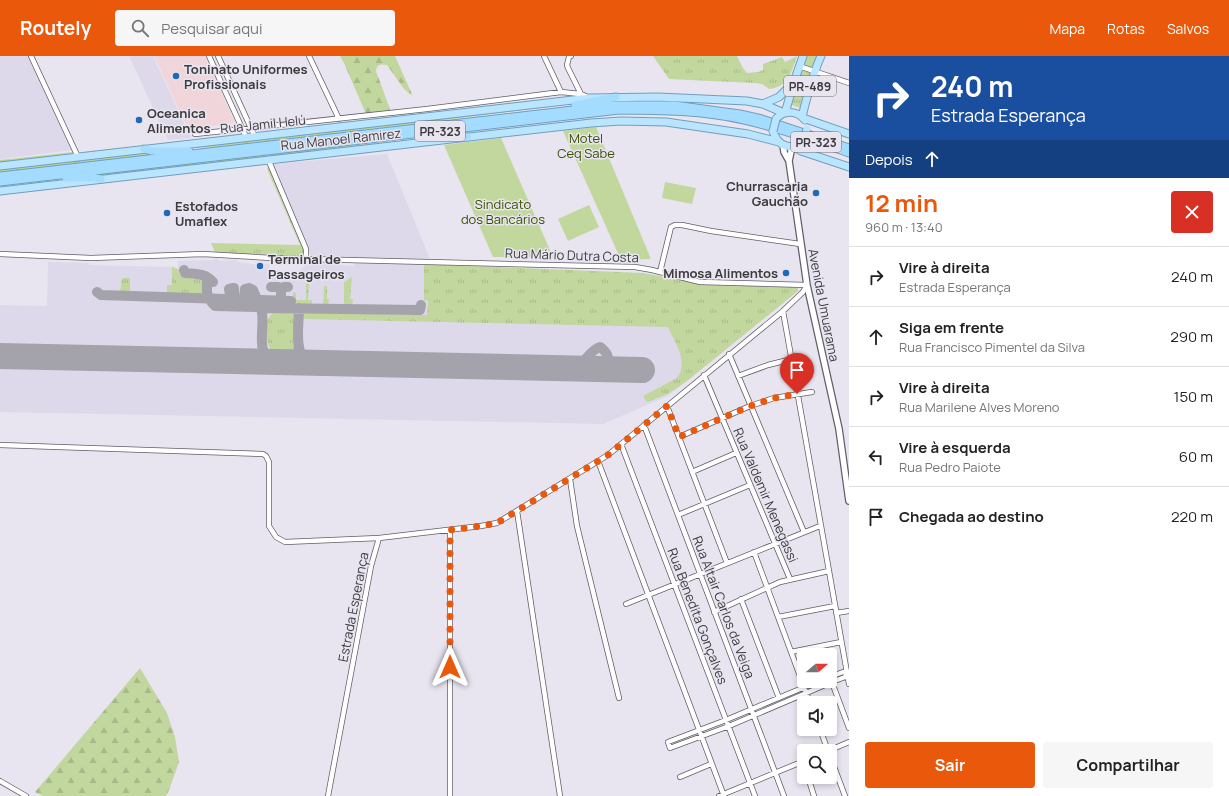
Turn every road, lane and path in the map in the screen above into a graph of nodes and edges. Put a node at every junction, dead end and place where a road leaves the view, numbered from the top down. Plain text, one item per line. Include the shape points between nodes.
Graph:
1 (31, 56) edge
2 (209, 56) edge
3 (218, 56) edge
4 (309, 56) edge
5 (544, 56) edge
6 (571, 56) edge
7 (803, 56) edge
8 (821, 56) edge
9 (799, 66) junction
10 (814, 71) junction
11 (794, 82) junction
12 (849, 83) edge
13 (561, 92) junction
14 (582, 94) junction
15 (616, 97) junction
16 (590, 98) junction
17 (763, 104) junction
18 (556, 112) junction
19 (784, 113) junction
20 (803, 118) junction
21 (339, 119) junction
22 (251, 128) junction
23 (243, 129) junction
24 (195, 134) dead end
25 (849, 134) edge
26 (406, 135) junction
27 (255, 136) junction
28 (246, 137) junction
29 (466, 137) junction
30 (781, 144) junction
31 (792, 146) junction
32 (849, 148) edge
33 (144, 150) junction
34 (211, 152) junction
35 (849, 153) edge
36 (78, 157) junction
37 (268, 159) junction
38 (788, 161) junction
39 (0, 166) edge
40 (849, 168) edge
41 (101, 179) junction
42 (2, 180) edge
43 (0, 191) edge
44 (800, 244) junction
45 (0, 254) edge
46 (306, 258) junction
47 (660, 272) junction
48 (807, 285) junction
49 (783, 311) junction
50 (729, 354) junction
51 (792, 359) junction
52 (704, 375) junction
53 (738, 376) junction
54 (812, 392) dead end
55 (797, 394) junction
56 (667, 406) junction
57 (750, 406) junction
58 (722, 419) junction
59 (644, 425) junction
60 (679, 437) junction
61 (621, 444) junction
62 (0, 445) edge
63 (736, 453) junction
64 (598, 461) junction
65 (692, 472) junction
66 (570, 479) junction
67 (750, 485) junction
68 (849, 501) edge
69 (704, 504) junction
70 (517, 511) junction
71 (678, 515) junction
72 (820, 526) junction
73 (450, 530) junction
74 (804, 532) junction
75 (379, 538) junction
76 (775, 543) junction
77 (754, 552) junction
78 (726, 563) junction
79 (829, 571) junction
80 (700, 574) junction
81 (790, 579) junction
82 (674, 585) junction
83 (767, 587) junction
84 (649, 596) junction
85 (741, 599) junction
86 (626, 604) dead end
87 (835, 606) junction
88 (849, 611) edge
89 (714, 612) junction
90 (836, 613) junction
91 (778, 617) junction
92 (841, 642) junction
93 (791, 652) junction
94 (797, 668) edge
95 (848, 673) edge
96 (837, 674) edge
97 (837, 680) edge
98 (849, 684) edge
99 (802, 688) edge
100 (804, 688) edge
101 (818, 688) edge
102 (834, 688) edge
103 (806, 693) junction
104 (807, 696) edge
105 (619, 698) dead end
106 (779, 698) junction
107 (849, 708) edge
108 (751, 709) junction
109 (842, 710) junction
110 (754, 715) junction
111 (726, 720) junction
112 (729, 726) junction
113 (849, 728) edge
114 (700, 730) junction
115 (702, 736) junction
116 (849, 742) edge
117 (837, 747) edge
118 (711, 764) junction
119 (797, 765) edge
120 (775, 773) junction
121 (837, 775) edge
122 (680, 777) dead end
123 (0, 781) edge
124 (751, 784) junction
125 (810, 784) edge
126 (722, 795) edge
127 (26, 796) edge
128 (328, 796) edge
129 (450, 796) edge
130 (560, 796) edge
131 (755, 796) edge
132 (784, 796) edge
133 (814, 796) edge
134 (845, 796) edge

1 - 36 street
2 - 23 street
3 - 22 street
4 - 21 street
5 - 13 street
6 - 14 street via 568,68
7 - 9 main road, PR-489
8 - 10 main road, PR-489
9 - 10 street
9 - 11 main road, PR-489
10 - 12 street
10 - 20 main road, PR-489
11 - 17 main road, PR-489 via 778,98
11 - 19 main road, PR-489
13 - 14 street
13 - 21 street
14 - 16 street
15 - 16 main road, Rua Jamil Helú
15 - 17 main road, Rua Jamil Helú
15 - 18 highway via 560,108
16 - 27 main road, Rua Jamil Helú
17 - 19 main road, Rua Jamil Helú
18 - 32 highway, PR-323 via 613,106 674,105 762,119
18 - 34 highway, PR-323
19 - 20 main road, PR-489 via 794,113
19 - 30 main road, PR-489, bridge via 776,119 773,131
20 - 25 main road
20 - 31 main road, bridge via 807,129 804,140
21 - 22 street
22 - 23 street
22 - 27 street
23 - 24 street
23 - 28 street
26 - 29 highway
26 - 35 highway, PR-323 via 603,111 675,111 743,120
26 - 42 highway, PR-323
27 - 28 main road, Rua Jamil Helú
28 - 33 main road, Rua Jamil Helú
29 - 30 main road, Rua Manoel Ramirez via 621,121 666,122 748,134
29 - 37 main road, Rua Manoel Ramirez
30 - 31 main road
30 - 38 street, Avenida Umuarama
31 - 38 street, Avenida Umuarama
31 - 40 main road
33 - 34 highway
33 - 36 main road, Rua Jamil Helú
34 - 42 highway, PR-323
36 - 39 main road, Rua Jamil Helú
37 - 41 main road, Rua Manoel Ramirez
37 - 46 street via 306,249
38 - 44 street, Avenida Umuarama
41 - 42 highway via 70,178 25,182
41 - 43 main road, Rua Manoel Ramirez
44 - 47 street via 675,225 671,227
44 - 48 street, Avenida Umuarama
45 - 46 street, Rua Mário Dutra Costa via 91,258 204,254
46 - 47 street, Rua Mário Dutra Costa via 635,267
47 - 48 street, Rua Mário Dutra Costa via 700,282
48 - 49 street, Estrada Esperança
48 - 68 street, Avenida Umuarama via 839,429
49 - 50 street, Estrada Esperança
49 - 51 street
50 - 52 street, Estrada Esperança
50 - 53 street
51 - 53 street
51 - 55 street
52 - 56 street, Estrada Esperança
52 - 58 street, Rua Valdemir Menegassi
53 - 57 street
54 - 55 street
55 - 57 street
55 - 72 street
56 - 59 street, Estrada Esperança
56 - 60 street
57 - 58 street
57 - 74 street
58 - 60 street
58 - 63 street, Rua Valdemir Menegassi
59 - 61 street, Estrada Esperança
59 - 71 street, Rua Altair Carlos da Veiga
60 - 65 street
61 - 64 street, Estrada Esperança
61 - 82 street, Rua Benedita Gonçalves
62 - 75 street via 263,454 269,462 269,526 276,537 285,542
63 - 65 street
63 - 67 street, Rua Valdemir Menegassi
64 - 66 street, Estrada Esperança
64 - 84 street
65 - 69 street
66 - 70 street, Estrada Esperança
66 - 105 street via 577,526
67 - 69 street
67 - 76 street, Rua Valdemir Menegassi
69 - 71 street
69 - 78 street
70 - 73 street, Estrada Esperança via 497,523
70 - 130 street
71 - 80 street, Rua Altair Carlos da Veiga
72 - 74 street
72 - 79 street
73 - 75 street, Estrada Esperança
73 - 129 street
74 - 76 street
75 - 128 street, Estrada Esperança via 371,566
76 - 77 street
76 - 81 street, Rua Valdemir Menegassi
77 - 78 street
77 - 83 street
78 - 80 street
79 - 81 street
79 - 87 street
80 - 82 street
80 - 89 street, Rua Altair Carlos da Veiga
81 - 83 street
82 - 84 street
82 - 111 street, Rua Benedita Gonçalves
83 - 85 street
83 - 91 street
84 - 86 street
84 - 114 street
85 - 89 street
85 - 106 street
87 - 90 street
87 - 91 street
88 - 90 street
89 - 108 street, Rua Altair Carlos da Veiga
90 - 92 street
91 - 93 street
92 - 93 street
92 - 95 street
93 - 94 street
95 - 96 street
95 - 97 street
95 - 98 street
99 - 106 street
100 - 103 street
101 - 103 street
102 - 109 street
103 - 104 street
103 - 110 street
106 - 108 street
107 - 109 street
108 - 110 street, Rua Altair Carlos da Veiga
108 - 111 street
109 - 113 street
110 - 112 street
110 - 120 street, Rua Altair Carlos da Veiga
111 - 112 street, Rua Benedita Gonçalves
111 - 114 street
112 - 115 street
112 - 124 street, Rua Benedita Gonçalves
114 - 115 street
114 - 115 street via 668,742 670,748
115 - 118 street
116 - 117 street
118 - 122 street
118 - 126 street
119 - 120 street
120 - 124 street
120 - 132 street, Rua Altair Carlos da Veiga
121 - 134 street
123 - 127 street
124 - 126 street
124 - 131 street, Rua Benedita Gonçalves
125 - 133 street

